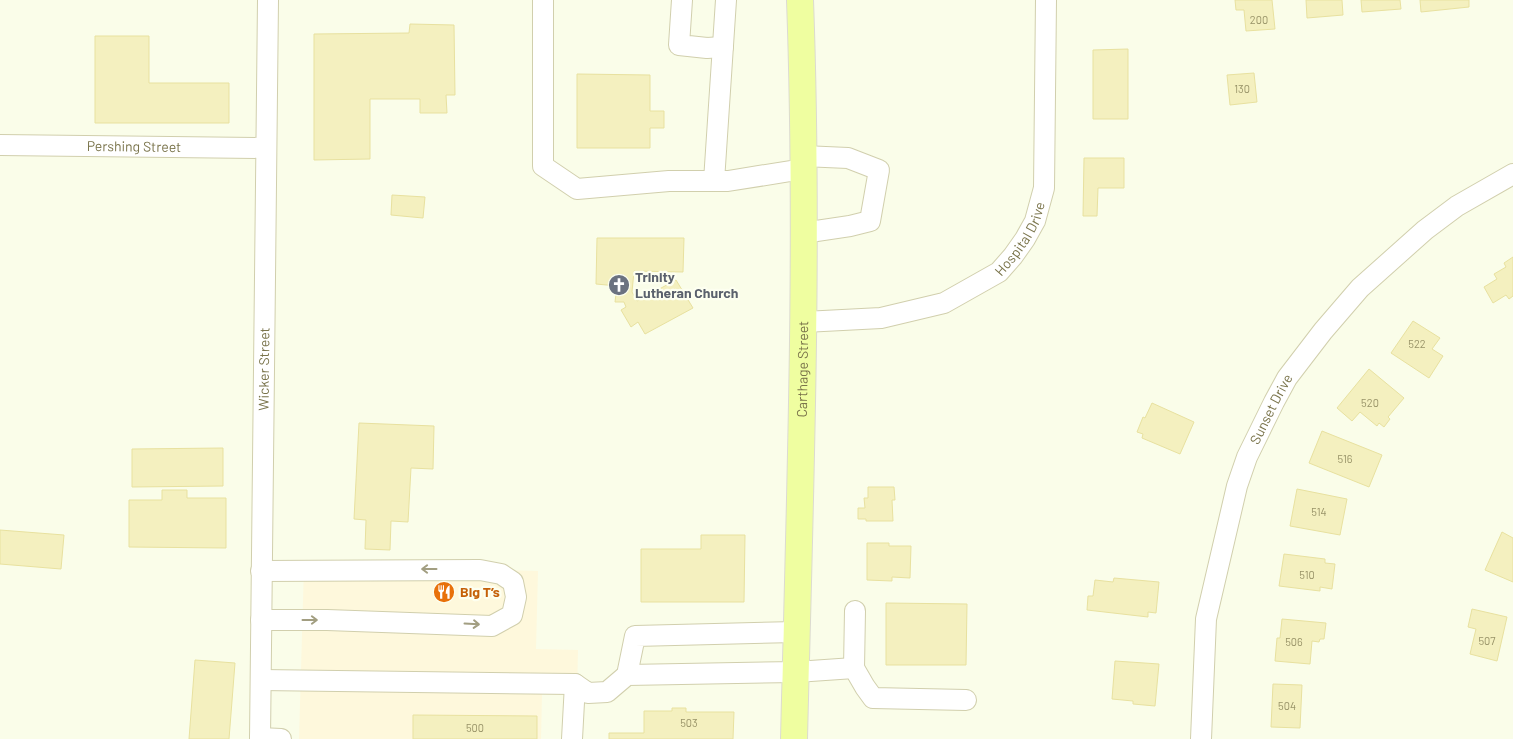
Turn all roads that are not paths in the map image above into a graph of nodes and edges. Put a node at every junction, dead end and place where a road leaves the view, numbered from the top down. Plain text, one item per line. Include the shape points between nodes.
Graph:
1 (268, 0) edge
2 (543, 0) edge
3 (682, 0) edge
4 (726, 0) edge
5 (800, 0) edge
6 (1046, 0) edge
7 (723, 47) junction
8 (0, 145) edge
9 (266, 148) junction
10 (803, 163) junction
11 (1513, 174) edge
12 (714, 181) junction
13 (803, 233) junction
14 (804, 322) junction
15 (261, 571) junction
16 (855, 611) dead end
17 (261, 620) junction
18 (796, 632) junction
19 (854, 668) junction
20 (796, 672) junction
21 (627, 675) junction
22 (261, 680) junction
23 (575, 684) junction
24 (966, 700) dead end
25 (260, 739) edge
26 (281, 739) edge
27 (572, 739) edge
28 (794, 739) edge
29 (1201, 739) edge

1 - 9 street, Wicker Street
2 - 12 street via 543,166 577,189
3 - 7 street via 679,45
4 - 7 street
5 - 10 main road, Carthage Street
6 - 14 street, Hospital Drive via 1044,188 1035,221 1013,256 999,272 944,303 881,318
7 - 12 street
8 - 9 street, Pershing Street
9 - 15 street, Wicker Street
10 - 12 street via 728,181
10 - 13 main road, Carthage Street
10 - 13 street via 848,158 880,170 870,221
11 - 29 street, Sunset Drive via 1457,206 1360,288 1323,331 1274,402 1247,457 1237,486 1206,620
13 - 14 main road, Carthage Street
14 - 18 main road, Carthage Street
15 - 17 street, Wicker Street
17 -> 15 street via 492,626 512,615 516,597 513,582 501,574 480,570
16 - 19 street
17 - 22 street, Wicker Street
18 - 20 main road, Carthage Street
18 - 21 street via 635,636
19 - 20 street
19 - 24 street via 873,698
20 - 21 street
20 - 28 main road, Carthage Street
21 - 23 street via 607,692 588,693
22 - 23 street
22 - 25 street, Wicker Street
23 - 27 street
25 - 26 street

